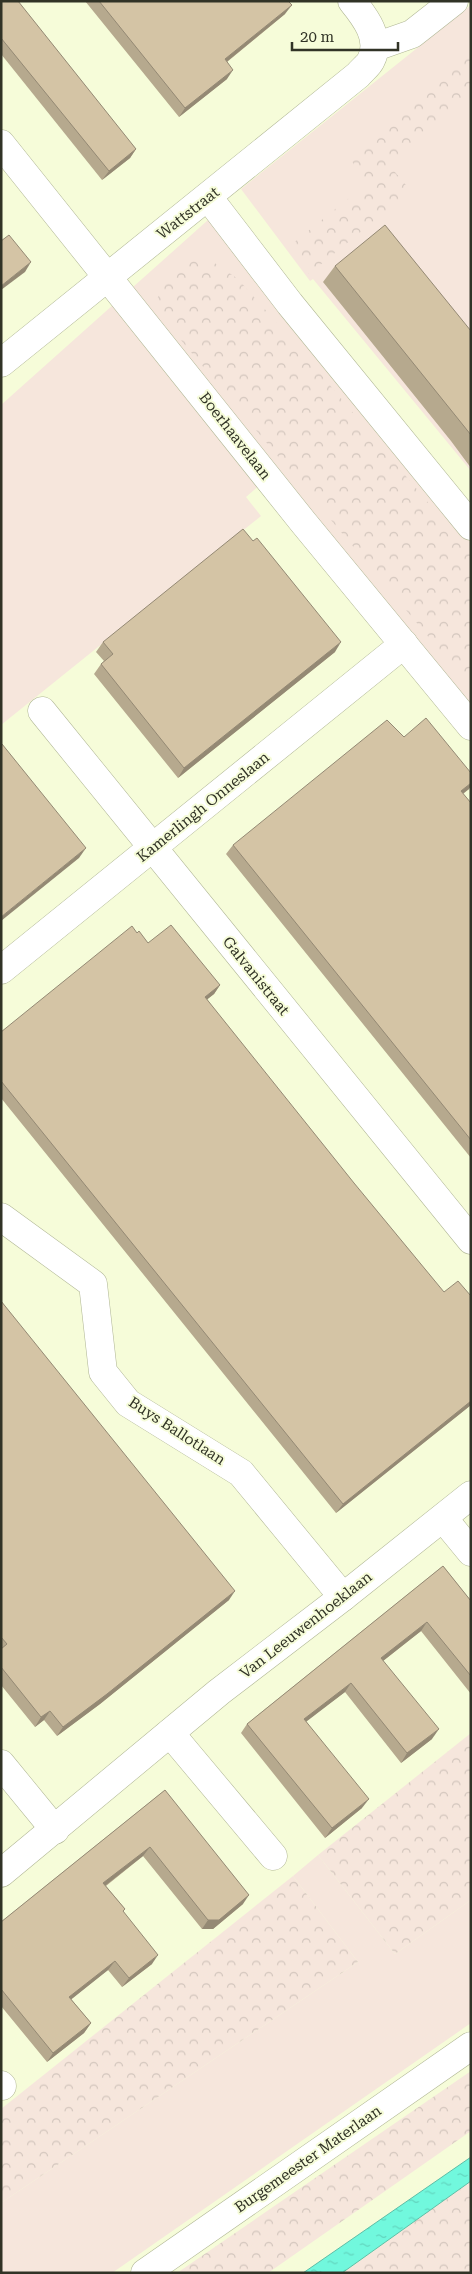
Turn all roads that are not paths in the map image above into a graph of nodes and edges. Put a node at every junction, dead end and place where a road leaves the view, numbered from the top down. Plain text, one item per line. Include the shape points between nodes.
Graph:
1 (352, 1) edge
2 (454, 1) edge
3 (373, 53) junction
4 (1, 144) edge
5 (208, 197) junction
6 (108, 276) junction
7 (1, 363) edge
8 (471, 526) edge
9 (404, 644) junction
10 (42, 711) dead end
11 (471, 726) edge
12 (152, 848) junction
13 (1, 970) edge
14 (1, 1217) edge
15 (471, 1240) edge
16 (471, 1495) edge
17 (443, 1518) junction
18 (471, 1552) edge
19 (343, 1597) junction
20 (170, 1733) junction
21 (1, 1764) edge
22 (55, 1830) junction
23 (273, 1856) dead end
24 (1, 1873) edge
25 (471, 2046) edge
26 (145, 2273) edge

1 - 3 street via 371,28
2 - 3 street via 412,34
3 - 5 street, Wattstraat via 358,75
4 - 6 street, Boerhaavelaan
5 - 6 street, Wattstraat
5 - 8 street via 290,304
6 - 7 street, Wattstraat
6 - 9 street, Boerhaavelaan
9 - 11 street, Boerhaavelaan
9 - 12 street, Kamerlingh Onneslaan
10 - 12 street, Galvanistraat
12 - 13 street, Kamerlingh Onneslaan
12 - 15 street, Galvanistraat
14 - 19 street, Buys Ballotlaan via 93,1284 103,1372 128,1403 241,1473
16 - 17 street, Van Leeuwenhoeklaan
17 - 18 street
17 - 19 street, Van Leeuwenhoeklaan
19 - 20 street, Van Leeuwenhoeklaan
20 - 22 street, Van Leeuwenhoeklaan
20 - 23 street
21 - 22 street
22 - 24 street, Van Leeuwenhoeklaan
25 - 26 street, Burgemeester Materlaan

